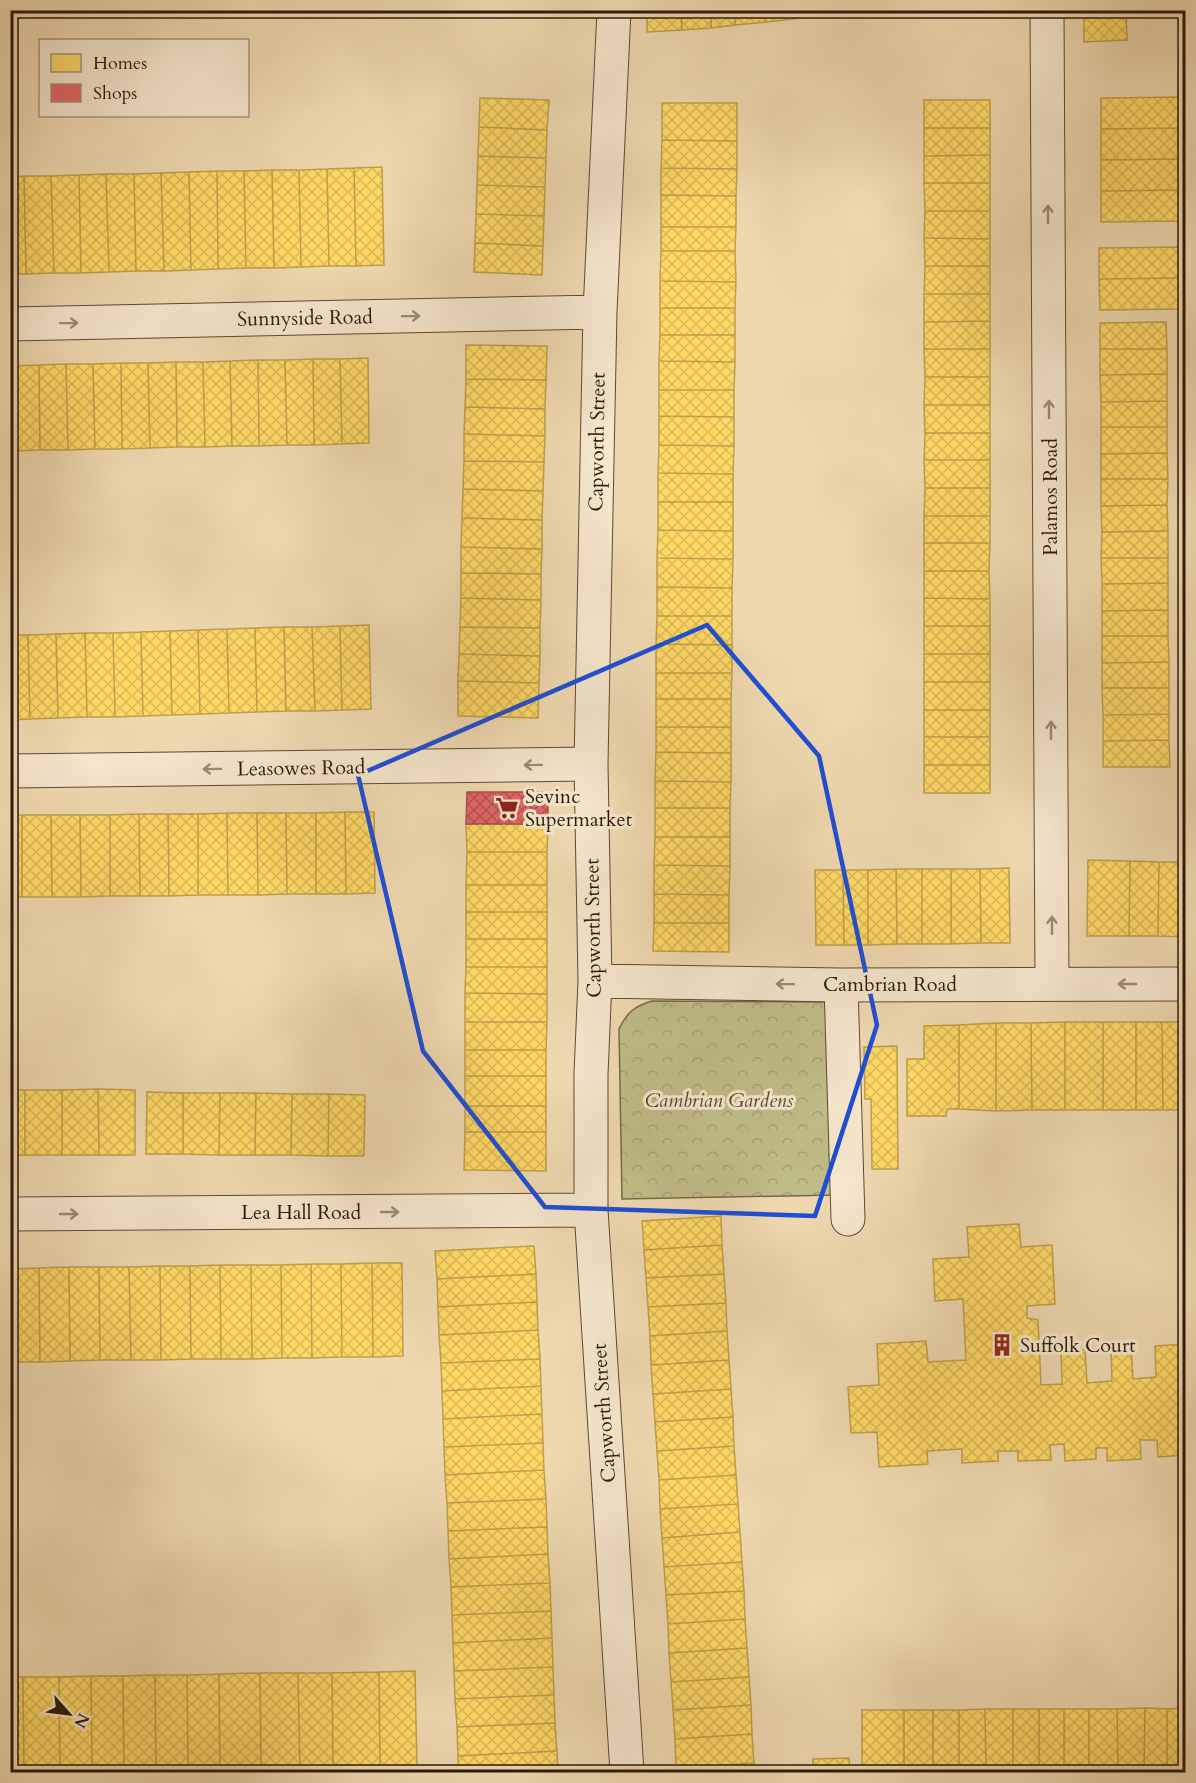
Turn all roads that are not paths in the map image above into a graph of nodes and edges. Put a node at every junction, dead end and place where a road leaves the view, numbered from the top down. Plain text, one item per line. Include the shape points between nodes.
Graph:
1 (614, 10) edge
2 (1047, 10) edge
3 (600, 312) junction
4 (10, 324) edge
5 (591, 764) junction
6 (10, 771) edge
7 (595, 981) junction
8 (1052, 984) junction
9 (1185, 984) edge
10 (841, 985) junction
11 (591, 1210) junction
12 (10, 1214) edge
13 (848, 1219) dead end
14 (627, 1773) edge

1 - 3 street, Capworth Street
8 -> 2 street, Palamos Road
4 -> 3 street, Sunnyside Road
3 - 5 street, Capworth Street
5 -> 6 street, Leasowes Road
5 - 7 street, Capworth Street
10 -> 7 street, Cambrian Road
7 - 11 street, Capworth Street
9 -> 8 street, Cambrian Road
8 - 10 street, Cambrian Road
10 - 13 street
12 -> 11 street, Lea Hall Road
11 - 14 street, Capworth Street

